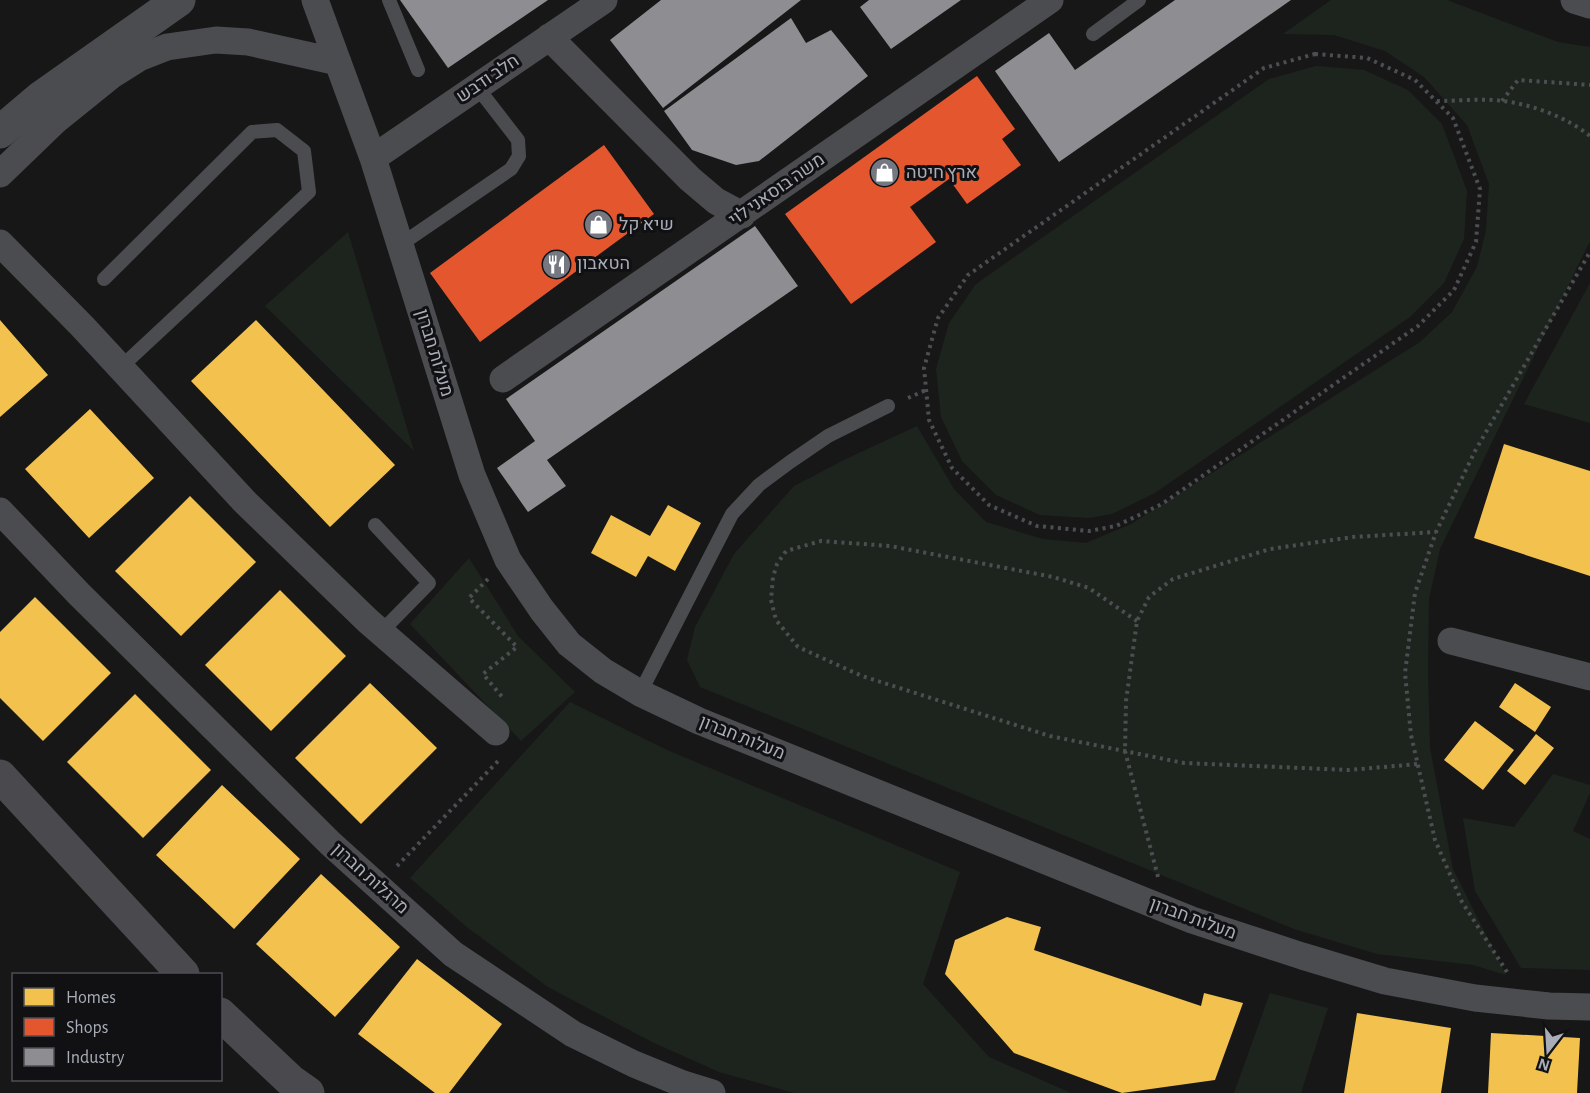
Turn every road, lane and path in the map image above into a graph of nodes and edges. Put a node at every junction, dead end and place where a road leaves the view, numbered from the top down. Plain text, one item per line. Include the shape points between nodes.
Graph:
1 (179, 0) edge
2 (315, 0) edge
3 (389, 0) edge
4 (604, 0) edge
5 (1050, 0) edge
6 (1139, 0) edge
7 (1574, 0) edge
8 (1590, 5) edge
9 (1093, 34) dead end
10 (549, 38) junction
11 (338, 62) junction
12 (418, 70) dead end
13 (1590, 85) edge
14 (477, 87) junction
15 (1436, 101) junction
16 (1502, 101) junction
17 (0, 132) edge
18 (1590, 136) edge
19 (373, 158) junction
20 (0, 174) edge
21 (742, 215) junction
22 (0, 243) edge
23 (400, 245) junction
24 (104, 279) dead end
25 (120, 368) junction
26 (503, 379) dead end
27 (888, 406) dead end
28 (0, 511) edge
29 (375, 525) dead end
30 (1436, 532) dead end
31 (1137, 621) junction
32 (381, 632) junction
33 (1451, 641) dead end
34 (1590, 677) edge
35 (640, 693) junction
36 (496, 732) dead end
37 (1125, 751) junction
38 (1418, 764) dead end
39 (0, 776) edge
40 (1167, 910) junction
41 (181, 973) edge
42 (1590, 1007) edge
43 (222, 1016) edge
44 (308, 1093) edge
45 (712, 1093) edge

1 - 17 street
2 - 11 street, מעלות חברון
3 - 12 lane
4 - 10 street, חלב ודבש
5 - 21 street, משה בוסאני לוי
6 - 9 lane
7 - 8 street
10 - 14 street, חלב ודבש
10 - 21 street via 690,179 716,201
11 - 19 street, מעלות חברון
11 - 20 street via 248,42 216,40 167,47 112,75
13 - 16 path via 1518,80
14 - 19 street, חלב ודבש
14 - 23 lane via 518,140 519,156 511,169
15 - 15 path via 1415,80 1367,58 1315,54 1264,68 968,275 938,318 924,368 929,420 952,468 990,505 1037,526 1089,531 1116,526 1162,504 1418,326 1454,290 1476,242 1477,231 1480,189 1453,118
15 - 16 path
16 - 18 path via 1573,123
19 - 23 street, מעלות חברון
21 - 26 street, משה בוסאני לוי
22 - 25 street
23 - 35 street, מעלות חברון via 472,475 508,560 569,644
24 - 25 lane via 252,132 277,130 304,151 309,192
25 - 32 street via 244,501
27 - 35 lane via 828,436 790,462 759,485 732,514
28 - 45 street, מרגלות חברון via 331,844 453,954 573,1034 634,1064
29 - 32 lane via 429,583
30 - 31 path via 1353,537 1270,549 1173,579 1149,597
31 - 37 path via 1126,701
31 - 37 path via 1089,588 1062,579 890,546 821,541 786,551 773,577 771,600 776,620 798,647 862,676 1039,733
32 - 36 street
33 - 34 street
35 - 40 street, מעלות חברון via 699,721
37 - 38 path via 1184,763 1349,770
37 - 40 path
39 - 41 main road
40 - 42 street, מעלות חברון via 1385,981 1475,998
43 - 44 main road

